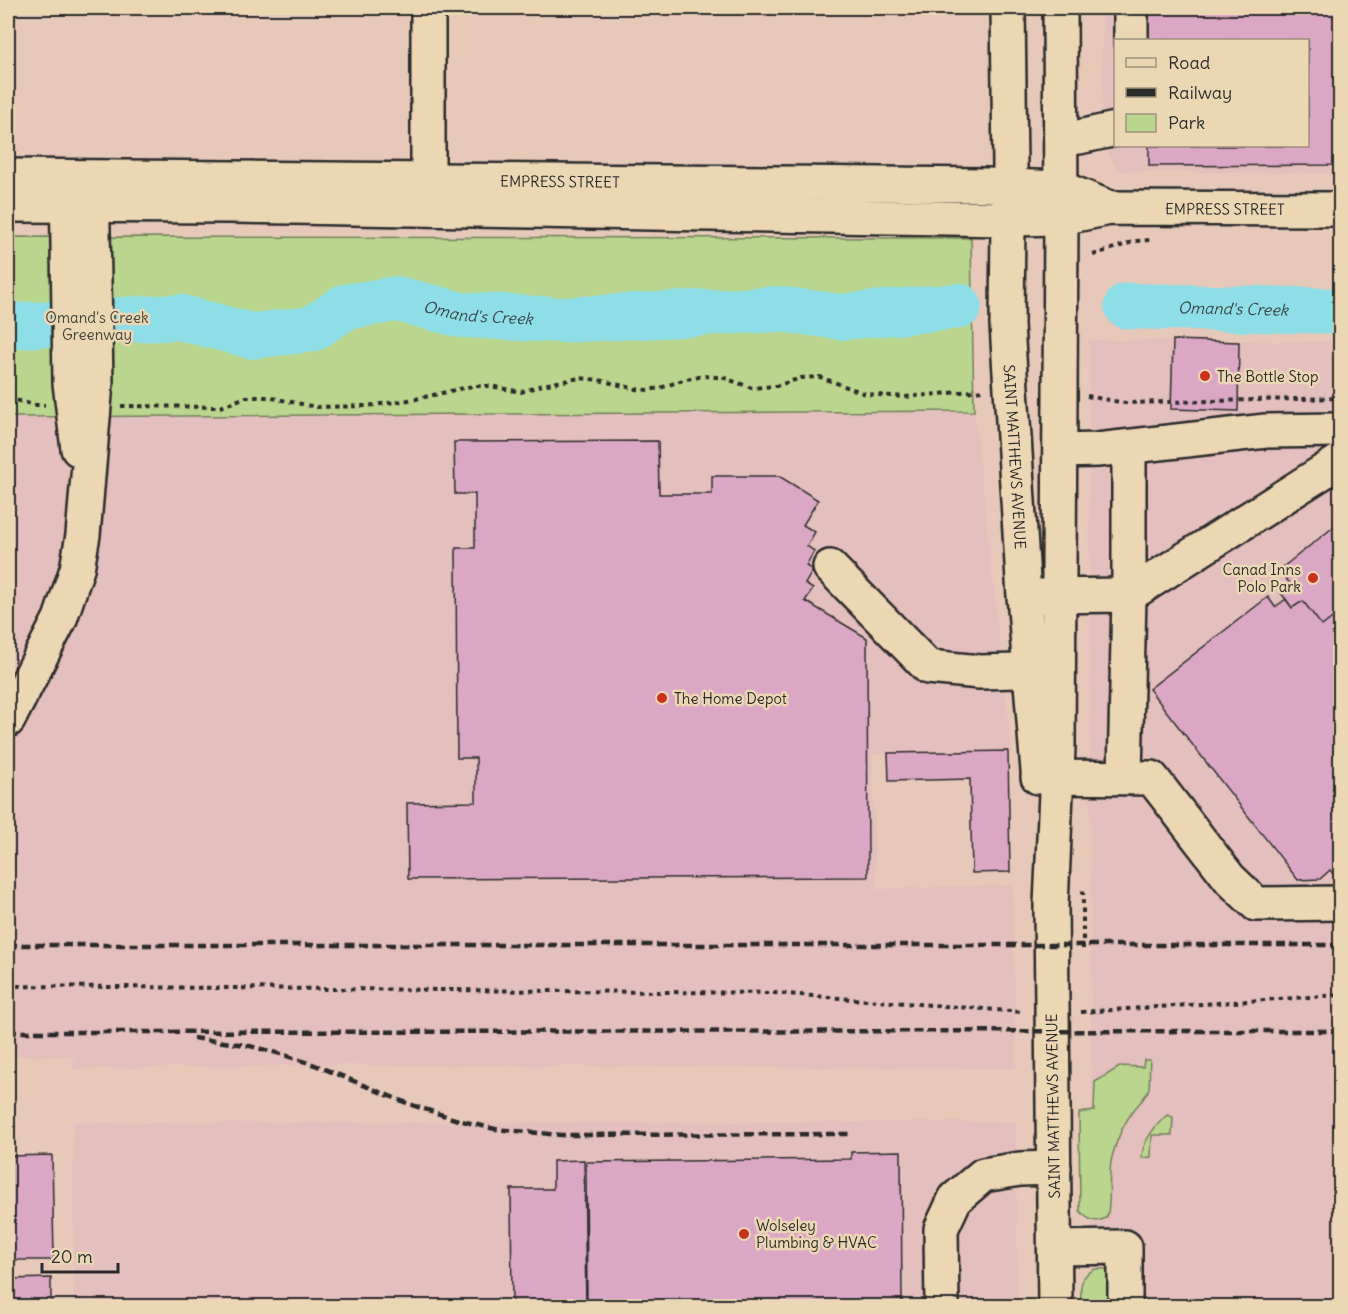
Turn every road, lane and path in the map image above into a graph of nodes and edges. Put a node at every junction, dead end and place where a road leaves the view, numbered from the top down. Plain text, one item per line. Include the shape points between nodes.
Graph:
1 (428, 8) edge
2 (1008, 8) edge
3 (1060, 8) edge
4 (1131, 8) edge
5 (1131, 39) edge
6 (1114, 129) edge
7 (1060, 137) junction
8 (8, 176) edge
9 (1009, 186) junction
10 (80, 191) junction
11 (428, 194) junction
12 (1061, 203) junction
13 (8, 205) edge
14 (1341, 209) edge
15 (1008, 219) junction
16 (987, 389) dead end
17 (83, 394) junction
18 (1082, 395) dead end
19 (8, 398) edge
20 (1341, 398) edge
21 (1341, 430) edge
22 (1130, 447) junction
23 (1061, 451) junction
24 (1341, 461) edge
25 (830, 567) dead end
26 (1129, 595) junction
27 (1024, 596) junction
28 (1059, 596) junction
29 (1044, 670) junction
30 (8, 720) edge
31 (1047, 777) junction
32 (1125, 777) junction
33 (1341, 903) edge
34 (8, 986) edge
35 (1341, 995) edge
36 (1052, 1014) junction
37 (1054, 1168) junction
38 (1055, 1248) junction
39 (942, 1306) edge
40 (1055, 1306) edge
41 (1125, 1306) edge

1 - 11 main road
2 - 9 main road, SAINT MATTHEWS AVENUE
3 - 7 main road, SAINT MATTHEWS AVENUE
4 - 5 main road
6 - 7 main road
7 - 12 main road, SAINT MATTHEWS AVENUE
8 - 10 main road, EMPRESS STREET
9 - 11 main road, EMPRESS STREET
9 - 12 main road, EMPRESS STREET
9 - 15 main road, SAINT MATTHEWS AVENUE
10 - 11 main road, EMPRESS STREET
10 - 13 main road, EMPRESS STREET
10 - 17 main road
11 - 15 main road, EMPRESS STREET
12 - 14 main road, EMPRESS STREET via 1110,208
12 - 15 main road, EMPRESS STREET
12 - 23 main road, SAINT MATTHEWS AVENUE
15 - 27 main road, SAINT MATTHEWS AVENUE via 1007,325
16 - 17 path via 905,397 866,394 820,377 752,388 725,378 705,376 648,390 580,378 521,392 472,386 366,406 316,406 246,398 220,406 132,407
17 - 19 path via 34,405
17 - 30 main road via 86,501 77,569 60,619
18 - 20 path via 1125,403
21 - 22 main road via 1266,431
22 - 23 main road
22 - 26 main road
23 - 28 main road, SAINT MATTHEWS AVENUE
24 - 26 main road
25 - 29 main road via 928,668 980,672
26 - 28 main road
26 - 32 main road
27 - 28 main road
27 - 29 main road, SAINT MATTHEWS AVENUE
28 - 29 main road, SAINT MATTHEWS AVENUE
29 - 31 main road, SAINT MATTHEWS AVENUE
31 - 32 main road
31 - 36 main road, SAINT MATTHEWS AVENUE
32 - 33 main road via 1152,778 1230,879 1256,904
34 - 36 path via 774,993
35 - 36 path
36 - 37 main road, SAINT MATTHEWS AVENUE
37 - 38 main road, SAINT MATTHEWS AVENUE
37 - 39 main road via 983,1175 955,1199 942,1228
38 - 40 main road, SAINT MATTHEWS AVENUE
38 - 41 main road via 1125,1247

